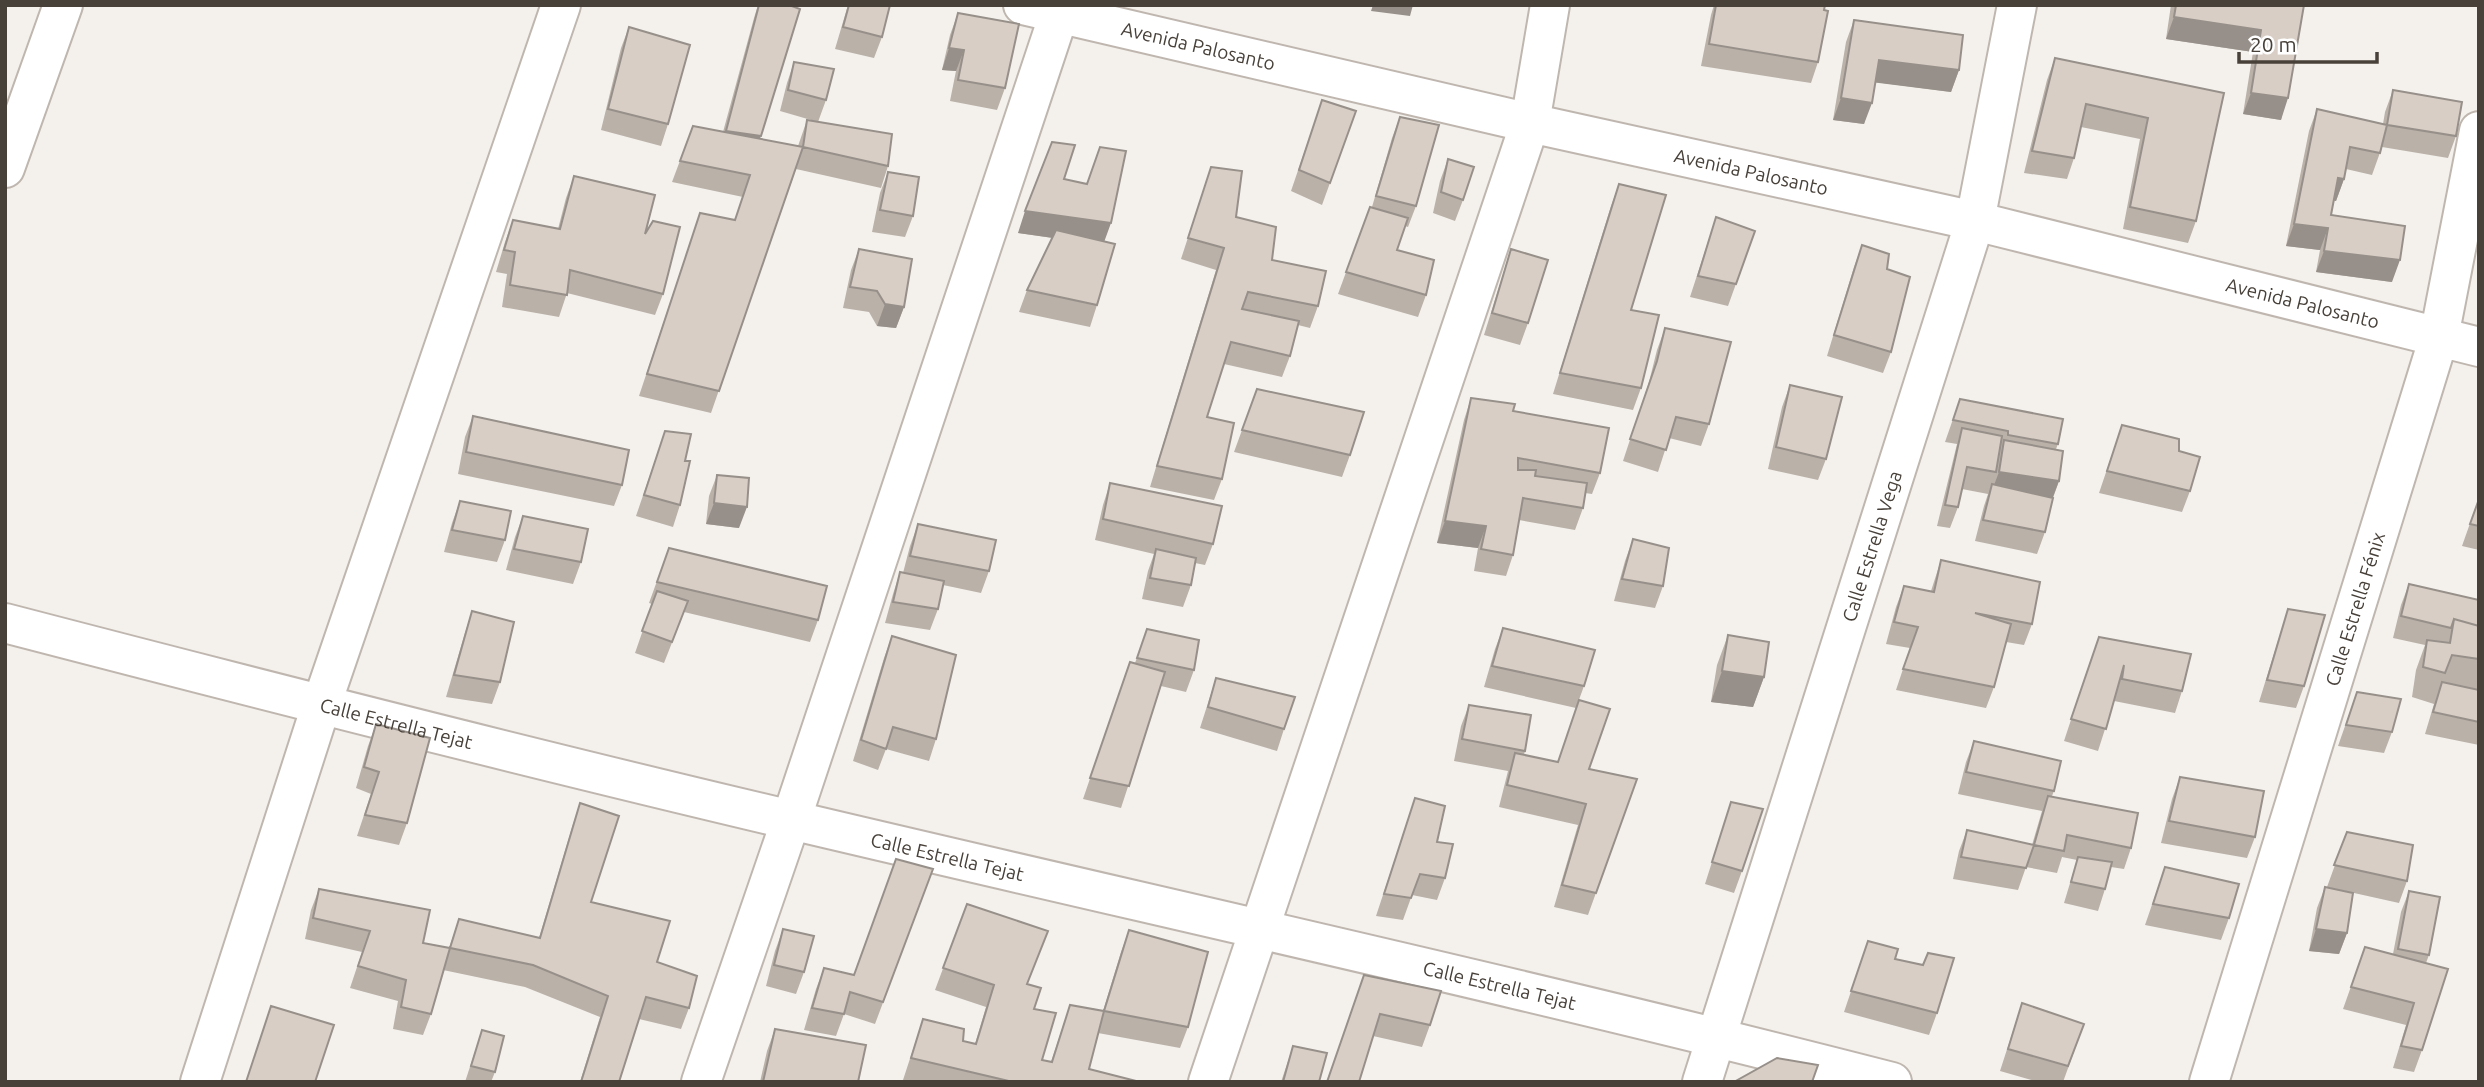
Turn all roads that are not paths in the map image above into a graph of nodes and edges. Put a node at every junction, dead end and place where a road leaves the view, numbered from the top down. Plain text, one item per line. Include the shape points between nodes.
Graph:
1 (63, 5) edge
2 (561, 5) edge
3 (1023, 5) edge
4 (1550, 5) edge
5 (2017, 5) edge
6 (1061, 10) edge
7 (1530, 123) junction
8 (2479, 131) edge
9 (5, 168) edge
10 (1975, 221) junction
11 (2439, 337) junction
12 (2479, 347) edge
13 (5, 623) edge
14 (321, 706) junction
15 (791, 820) junction
16 (1259, 928) junction
17 (1717, 1037) junction
18 (200, 1082) edge
19 (701, 1082) edge
20 (1208, 1082) edge
21 (1702, 1082) edge
22 (1892, 1082) edge
23 (2209, 1082) edge

1 - 9 street
2 - 14 street
3 - 6 street, Avenida Palosanto
4 - 7 street
5 - 10 street, Calle Estrella Vega
6 - 7 street, Avenida Palosanto
6 - 15 street
7 - 10 street, Avenida Palosanto
7 - 16 street
8 - 11 street, Calle Estrella Fénix
10 - 11 street, Avenida Palosanto
10 - 17 street, Calle Estrella Vega
11 - 12 street, Avenida Palosanto
11 - 23 street, Calle Estrella Fénix
13 - 14 street, Calle Estrella Tejat
14 - 15 street, Calle Estrella Tejat
14 - 18 street
15 - 16 street, Calle Estrella Tejat
15 - 19 street
16 - 17 street, Calle Estrella Tejat
16 - 20 street
17 - 21 street, Calle Estrella Vega
17 - 22 street, Calle Estrella Tejat

